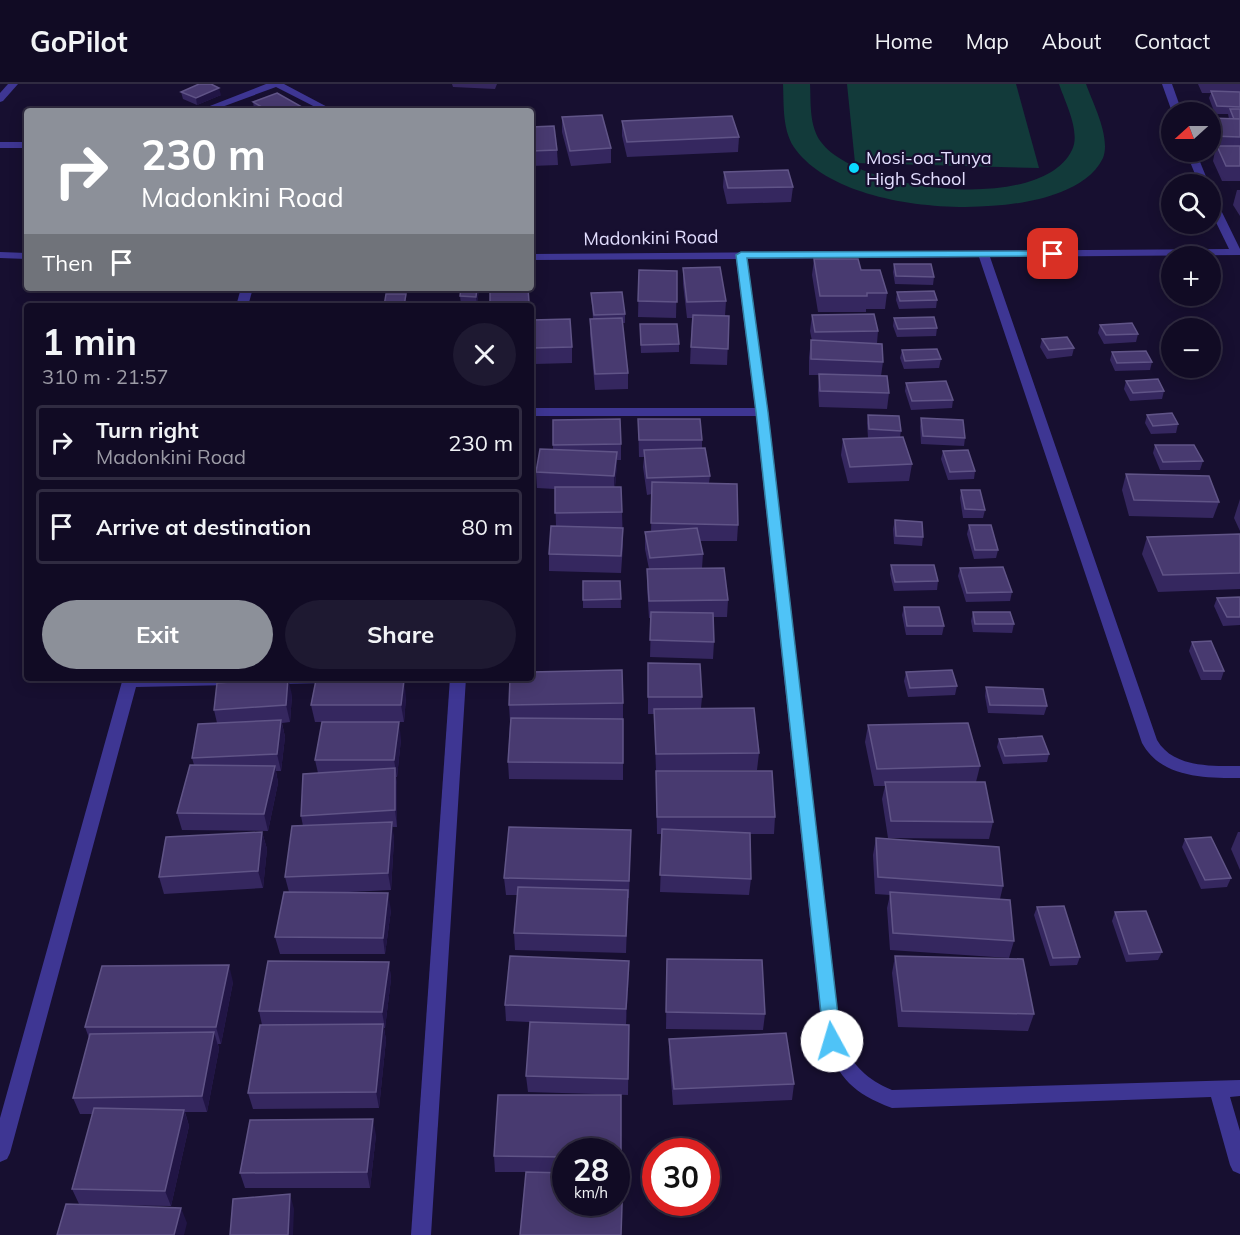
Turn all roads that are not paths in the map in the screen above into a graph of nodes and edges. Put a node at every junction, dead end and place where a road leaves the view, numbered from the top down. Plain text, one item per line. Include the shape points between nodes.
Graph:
1 (13, 84) edge
2 (276, 84) edge
3 (1167, 84) edge
4 (0, 99) edge
5 (1173, 102) edge
6 (210, 108) edge
7 (324, 108) edge
8 (24, 144) edge
9 (0, 145) edge
10 (1221, 219) edge
11 (1238, 252) edge
12 (0, 255) edge
13 (741, 255) junction
14 (984, 255) junction
15 (24, 256) edge
16 (534, 257) edge
17 (534, 412) edge
18 (762, 412) junction
19 (130, 681) edge
20 (458, 681) edge
21 (1240, 772) edge
22 (1218, 1088) junction
23 (1240, 1088) edge
24 (0, 1153) edge
25 (1240, 1165) edge
26 (421, 1235) edge

1 - 4 street
2 - 6 street
2 - 7 street
3 - 5 street
8 - 9 street
10 - 11 street
11 - 14 street, Madonkini Road
12 - 15 street
13 - 14 street, Madonkini Road
13 - 16 street, Madonkini Road
13 - 18 street
14 - 21 street via 1144,729 1155,750 1179,766 1208,772
17 - 18 street
18 - 22 street via 832,1041 852,1078 870,1091 892,1099
19 - 24 street
20 - 26 street
22 - 23 street
22 - 25 street

